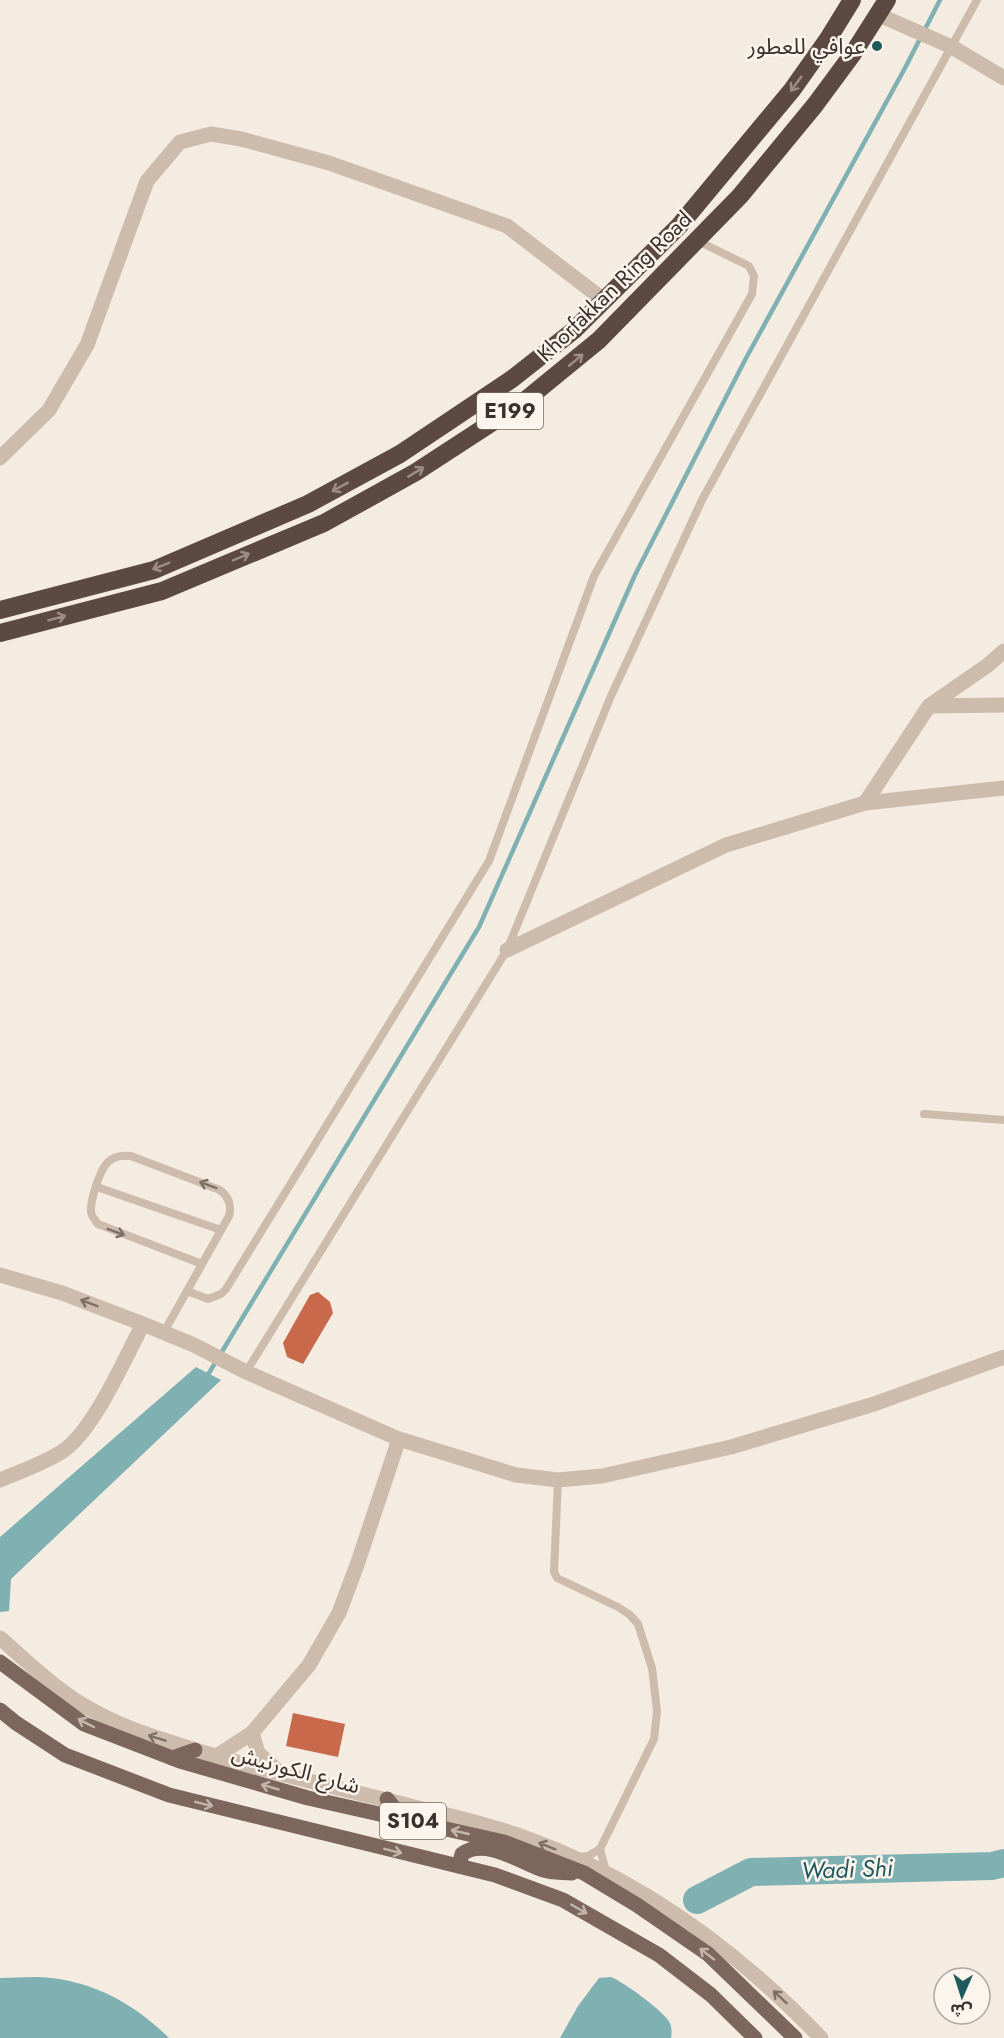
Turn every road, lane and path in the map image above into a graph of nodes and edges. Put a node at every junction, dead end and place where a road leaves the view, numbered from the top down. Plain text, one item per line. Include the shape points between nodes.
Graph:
1 (852, 0) edge
2 (977, 0) edge
3 (883, 7) edge
4 (946, 44) junction
5 (1004, 78) edge
6 (697, 241) junction
7 (605, 300) junction
8 (0, 458) edge
9 (0, 610) edge
10 (0, 633) edge
11 (1004, 651) edge
12 (1004, 705) edge
13 (929, 706) junction
14 (1004, 788) edge
15 (865, 803) junction
16 (507, 950) junction
17 (924, 1114) dead end
18 (1004, 1120) edge
19 (97, 1186) junction
20 (221, 1230) junction
21 (202, 1264) junction
22 (0, 1275) edge
23 (187, 1291) junction
24 (143, 1323) junction
25 (164, 1332) junction
26 (1004, 1357) edge
27 (246, 1372) junction
28 (399, 1439) junction
29 (0, 1480) edge
30 (558, 1480) junction
31 (0, 1638) edge
32 (0, 1662) edge
33 (0, 1710) edge
34 (252, 1733) junction
35 (195, 1750) junction
36 (216, 1757) junction
37 (172, 1758) junction
38 (281, 1774) junction
39 (387, 1799) junction
40 (403, 1819) junction
41 (600, 1849) junction
42 (576, 1858) junction
43 (459, 1866) junction
44 (584, 1873) junction
45 (607, 1874) junction
46 (734, 1967) junction
47 (755, 2038) edge
48 (795, 2038) edge
49 (821, 2038) edge

1 -> 7 highway, Khorfakkan Ring Road / E199 via 792,90 678,226
2 - 4 lane
3 - 4 street via 899,24
3 - 6 highway, Khorfakkan Ring Road / E199 via 815,105
4 - 5 street
4 - 16 lane via 702,500 611,696
10 -> 6 highway, Khorfakkan Ring Road / E199 via 162,591 324,523 416,472 550,381 599,340
6 - 23 lane via 749,266 754,276 752,294 594,576 489,861 226,1289 208,1299
7 - 8 street via 507,226 328,163 241,139 211,134 180,142 147,181 87,345 49,410
7 -> 9 highway, Khorfakkan Ring Road / E199 via 512,380 400,454 308,504 154,570
11 - 13 street
12 - 13 street
13 - 15 street
14 - 15 street
15 - 16 street via 726,845
16 - 27 lane
17 - 18 lane
19 - 20 lane
20 -> 19 lane via 230,1210 225,1194 131,1156 118,1156 108,1162
19 -> 21 lane via 91,1210 98,1224
20 - 21 lane
21 - 23 lane
24 -> 22 street
23 - 25 lane
24 - 25 street
24 - 29 street via 89,1424 65,1450
25 - 27 street
26 - 30 street via 874,1404 731,1447 602,1476
27 - 28 street
28 - 30 street via 516,1476
28 - 34 street via 339,1613 309,1665
30 - 41 lane via 557,1578 618,1607 638,1624 655,1689 654,1739
35 -> 31 street via 144,1734 91,1710
37 -> 32 main road, شارع الكورنيش / S104 via 84,1724
33 -> 43 main road, S104 via 65,1755 169,1795
34 - 36 street
34 - 38 street via 258,1753
35 - 36 street
35 - 37 main road
36 - 38 street
40 -> 37 main road, شارع الكورنيش / S104 via 308,1798
38 - 39 street
39 - 40 main road
42 -> 39 street via 495,1827
44 -> 40 main road, شارع الكورنيش / S104 via 504,1842
41 - 42 lane
41 - 45 lane
42 - 45 street
43 - 44 main road via 462,1854 475,1848 499,1852 546,1871
43 -> 47 main road, S104 via 563,1900 659,1955 711,1995
46 -> 44 main road, شارع الكورنيش / S104
45 - 46 street via 695,1926
46 - 48 main road, شارع الكورنيش / S104
49 -> 46 street via 783,1999

